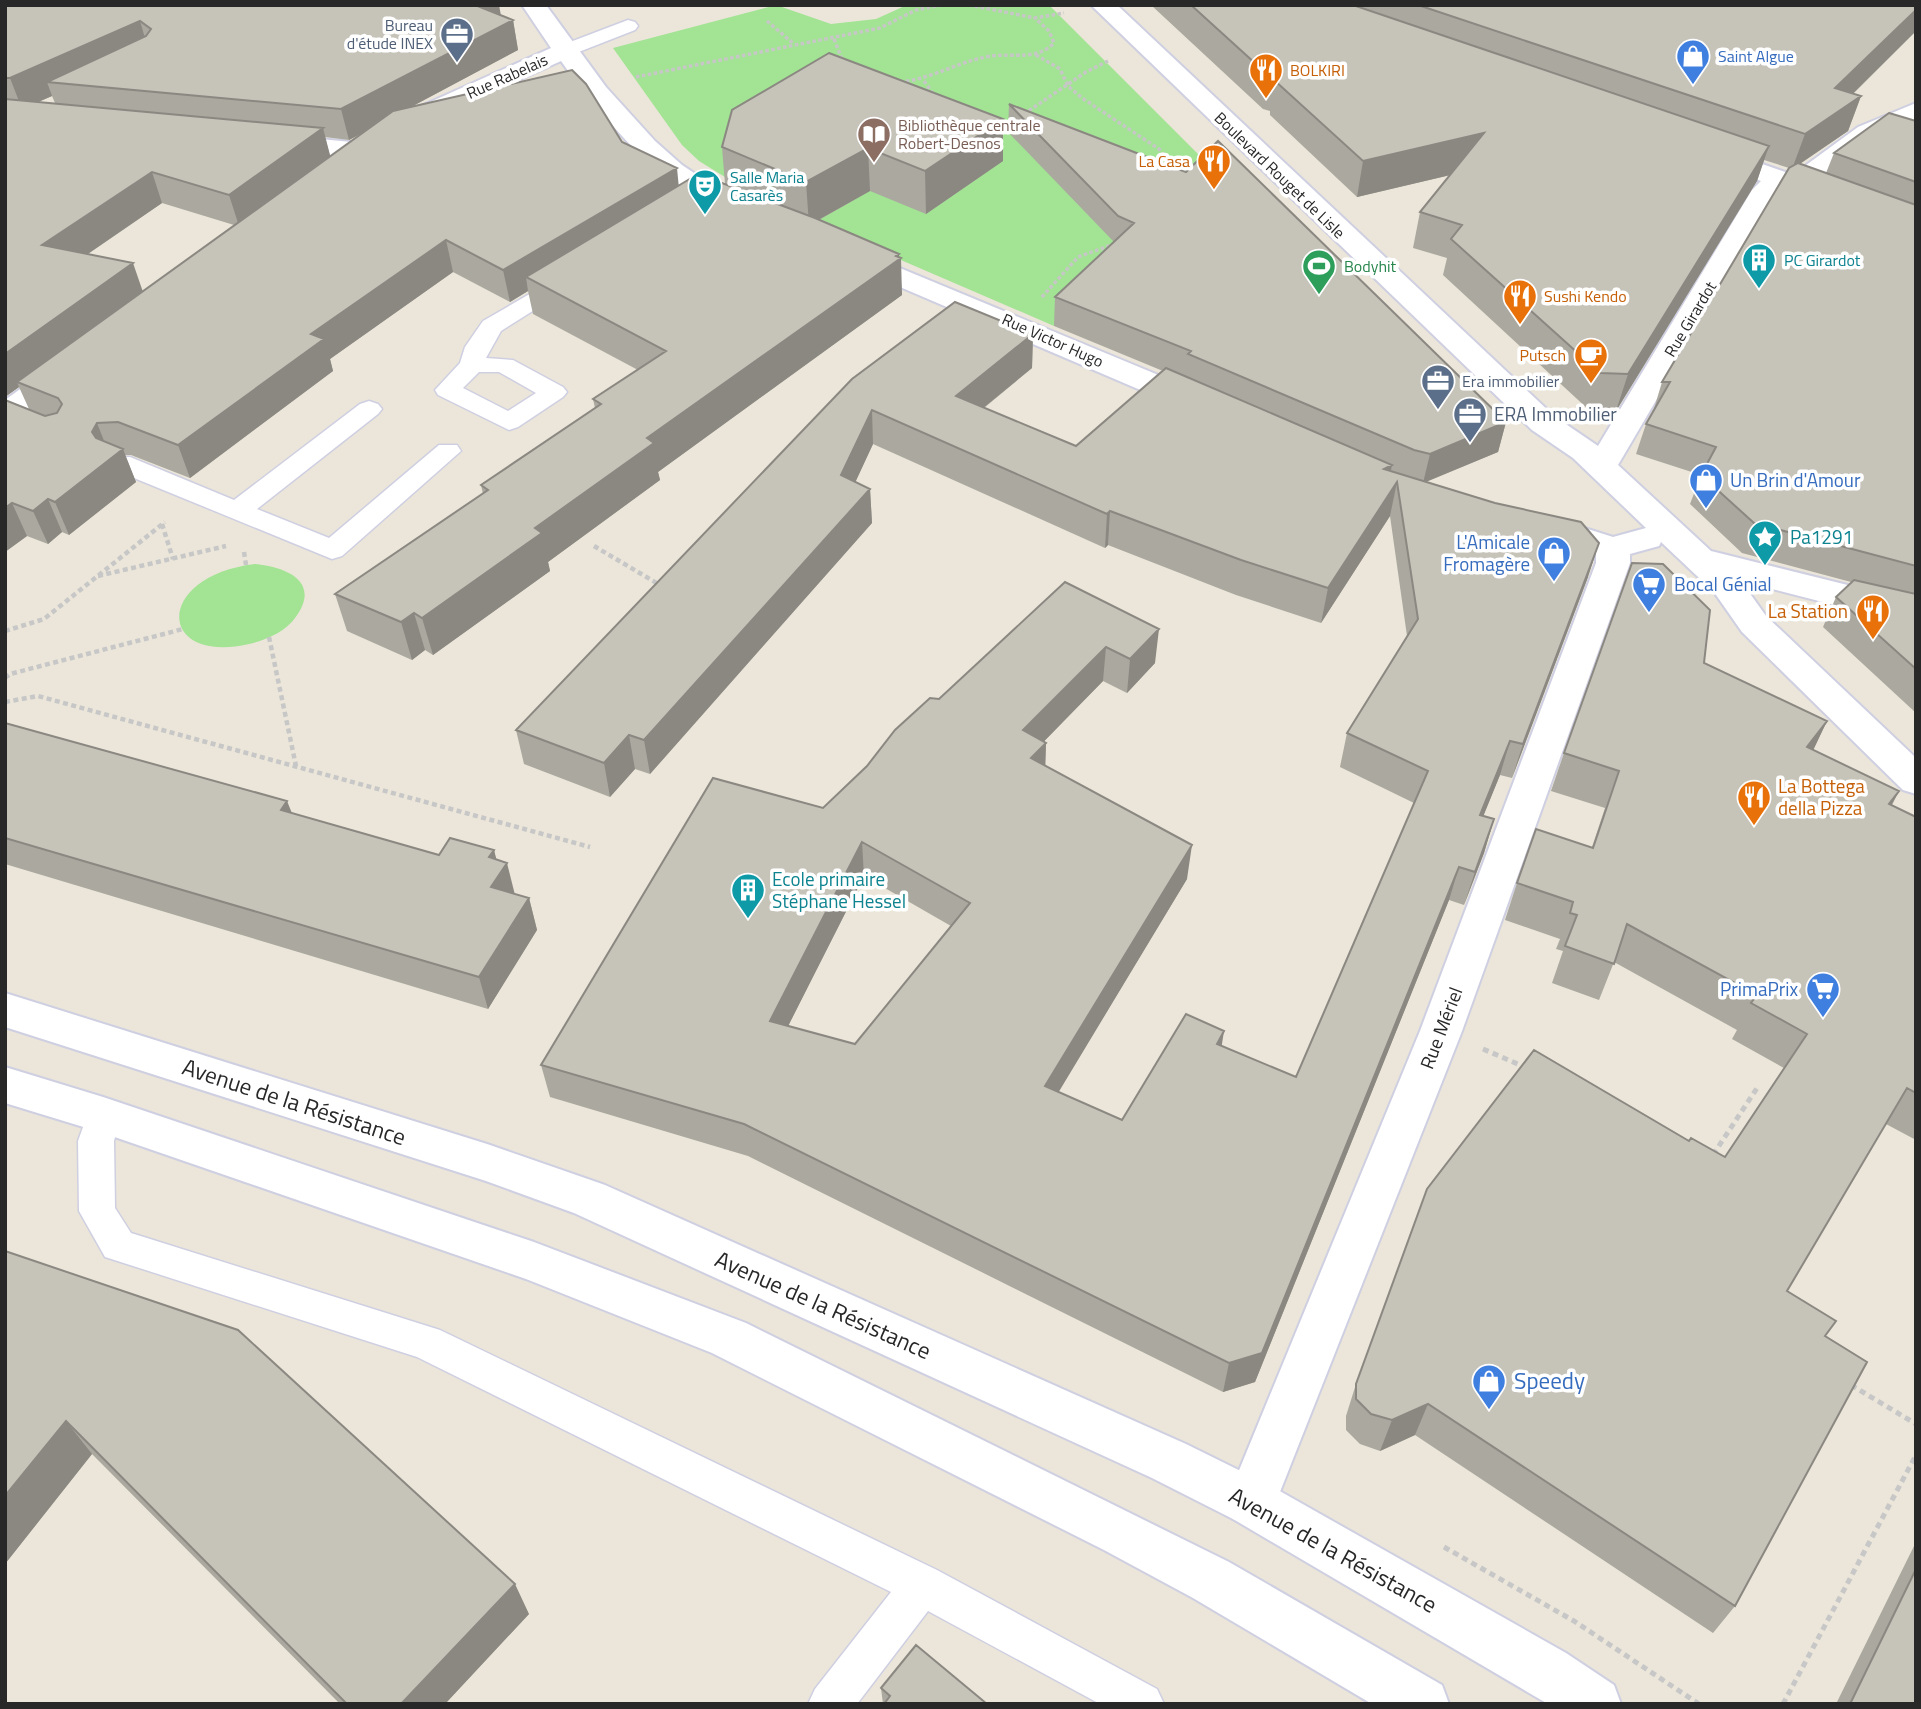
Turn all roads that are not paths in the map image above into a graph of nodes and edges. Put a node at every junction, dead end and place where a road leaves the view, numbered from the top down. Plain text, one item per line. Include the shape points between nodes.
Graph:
1 (534, 5) edge
2 (1103, 5) edge
3 (628, 26) dead end
4 (564, 51) junction
5 (1916, 111) edge
6 (381, 139) junction
7 (252, 141) edge
8 (1687, 146) edge
9 (329, 175) edge
10 (1788, 180) junction
11 (758, 217) edge
12 (1916, 228) edge
13 (822, 243) edge
14 (585, 269) edge
15 (975, 306) junction
16 (948, 326) edge
17 (83, 357) edge
18 (472, 365) dead end
19 (369, 409) dead end
20 (1220, 413) edge
21 (12, 418) edge
22 (1550, 430) junction
23 (448, 451) dead end
24 (121, 463) edge
25 (1601, 467) junction
26 (237, 510) junction
27 (1522, 522) edge
28 (1630, 543) junction
29 (1698, 558) junction
30 (1916, 614) edge
31 (1754, 624) junction
32 (1916, 780) edge
33 (5, 1010) edge
34 (5, 1085) edge
35 (103, 1115) junction
36 (1251, 1502) junction
37 (922, 1585) junction
38 (830, 1704) edge
39 (1142, 1704) edge
40 (1423, 1704) edge
41 (1595, 1704) edge

1 - 4 street
2 - 22 street, Boulevard Rouget de Lisle
3 - 4 lane
4 - 6 street, Rue Rabelais via 420,115
4 - 11 street via 648,151 698,199
5 - 10 street, Rue Girardot via 1867,133 1806,177
6 - 7 street
6 - 9 street, Rue Rabelais
8 - 10 street
10 - 12 street
10 - 25 street, Rue Girardot via 1766,190
13 - 15 street, Rue Victor Hugo
14 - 18 lane via 492,326 477,347
15 - 16 lane
15 - 20 street, Rue Victor Hugo
17 - 21 street
19 - 26 lane
22 - 25 street, Boulevard Rouget de Lisle
22 - 28 street, Boulevard Rouget de Lisle
23 - 26 lane via 332,550
24 - 26 lane
25 - 29 street, Boulevard Rouget de Lisle
27 - 28 street
28 - 31 street, Boulevard Rouget de Lisle
28 - 36 street, Rue Mériel via 1614,563 1388,1166
29 - 30 street
29 - 31 street, Boulevard Rouget de Lisle via 1726,584
31 - 32 street, Boulevard Rouget de Lisle
33 - 36 street, Avenue de la Résistance via 589,1199
34 - 35 street
35 - 37 lane via 96,1141 97,1211 118,1245 426,1342
35 - 40 street via 534,1262 729,1338 1166,1557
36 - 41 street, Avenue de la Résistance
37 - 38 lane
37 - 39 lane

